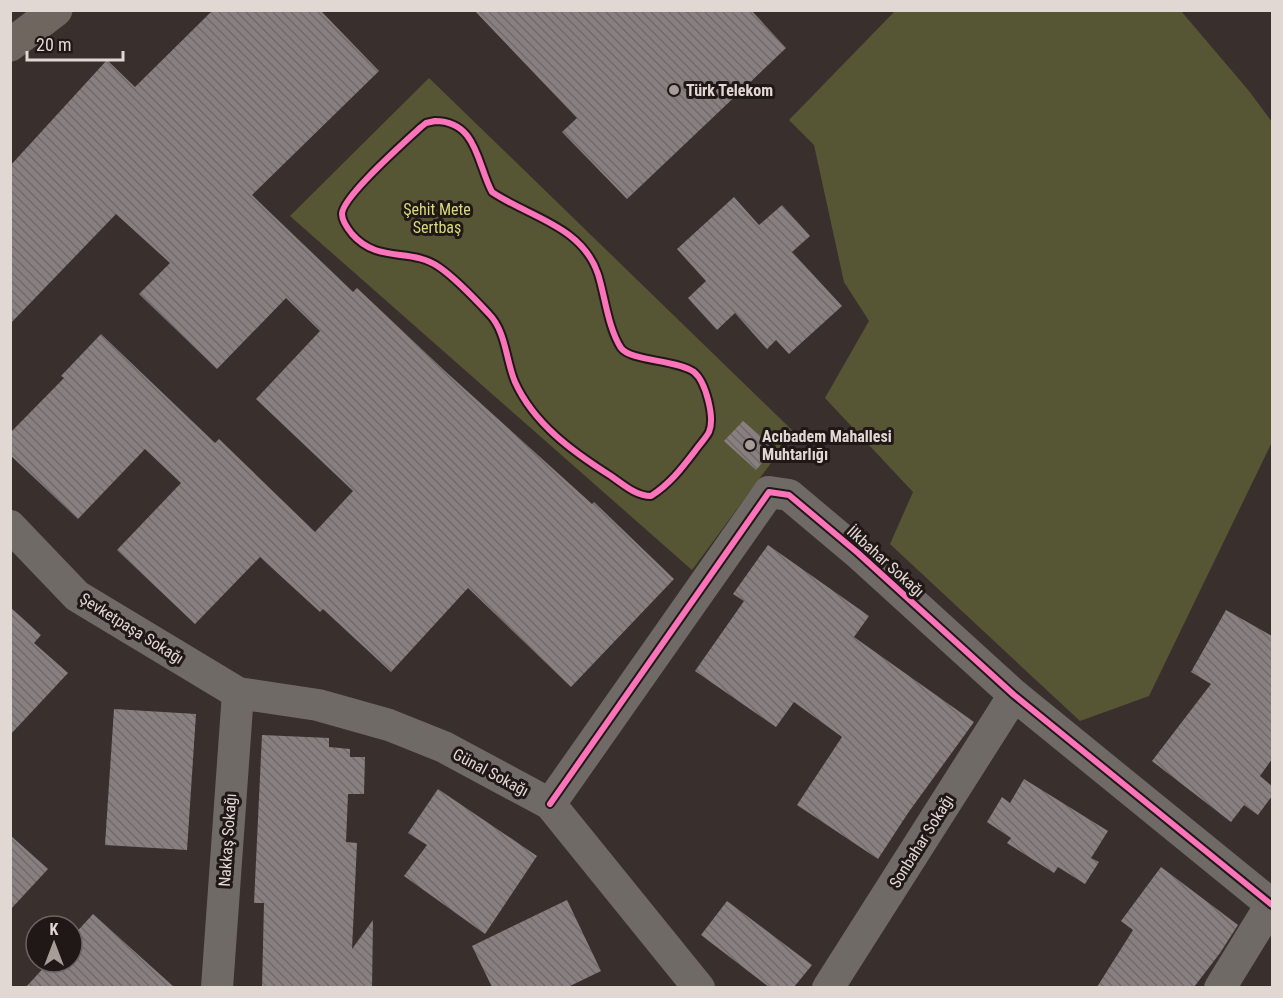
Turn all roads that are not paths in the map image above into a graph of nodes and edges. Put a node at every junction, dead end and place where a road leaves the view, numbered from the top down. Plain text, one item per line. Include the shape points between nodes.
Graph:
1 (56, 10) edge
2 (10, 45) edge
3 (10, 526) edge
4 (238, 693) junction
5 (1014, 695) junction
6 (550, 804) junction
7 (1272, 904) edge
8 (217, 987) edge
9 (699, 987) edge
10 (828, 987) edge
11 (1220, 987) edge

1 - 2 main road
3 - 4 street, Şevketpaşa Sokağı via 77,596
4 - 6 street, Günal Sokağı via 318,705 389,725 444,747
4 - 8 street, Nakkaş Sokağı
5 - 6 street, İlkbahar Sokağı via 789,495 769,492
5 - 7 street, İlkbahar Sokağı
5 - 10 street, Sonbahar Sokağı
6 - 9 street, Günal Sokağı
7 - 11 street

